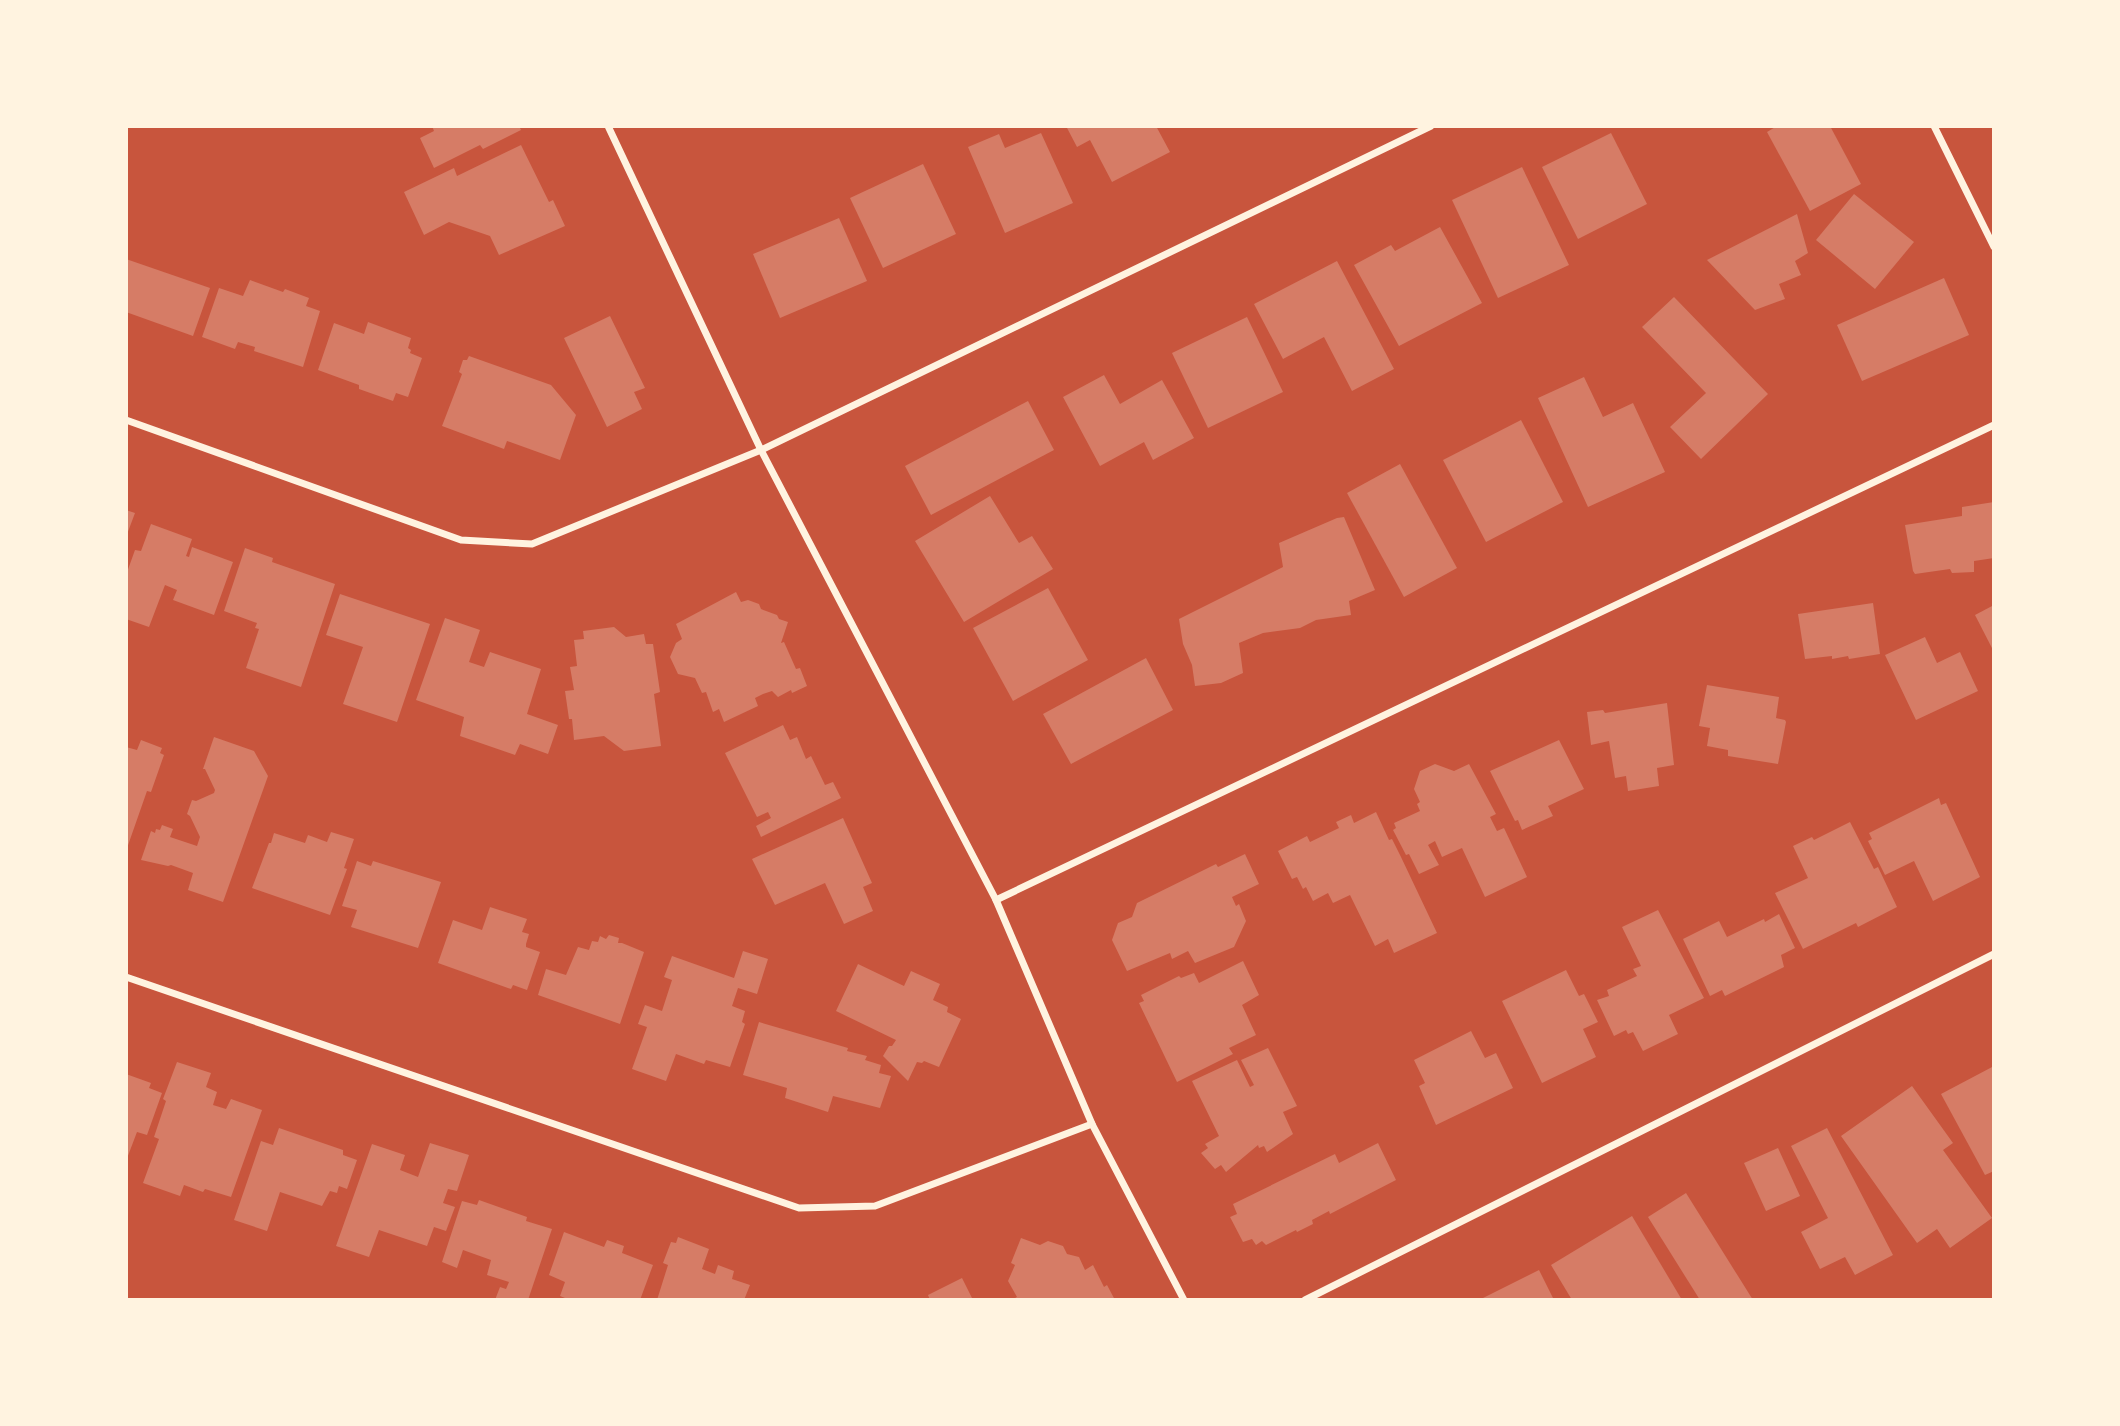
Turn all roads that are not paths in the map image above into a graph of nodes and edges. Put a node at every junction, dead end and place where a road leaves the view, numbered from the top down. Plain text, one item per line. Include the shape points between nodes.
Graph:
1 (608, 126) edge
2 (1431, 126) edge
3 (1934, 126) edge
4 (1994, 247) edge
5 (126, 420) edge
6 (1994, 425) edge
7 (761, 450) junction
8 (996, 900) junction
9 (1994, 954) edge
10 (126, 977) edge
11 (1092, 1124) junction
12 (1184, 1300) edge
13 (1305, 1300) edge

1 - 7 street
2 - 7 street
3 - 4 street
5 - 7 street via 461,540 532,544
6 - 8 street
7 - 8 street
8 - 11 street
9 - 13 street
10 - 11 street via 799,1208 875,1206
11 - 12 street

